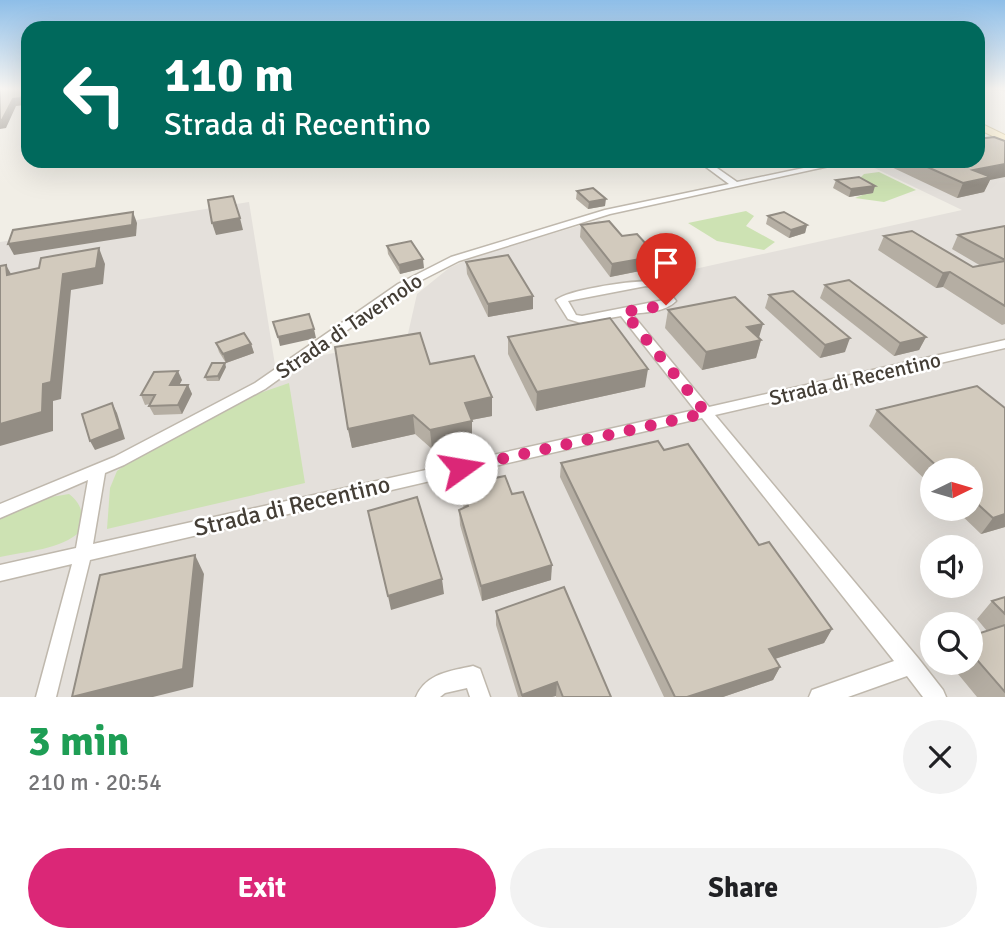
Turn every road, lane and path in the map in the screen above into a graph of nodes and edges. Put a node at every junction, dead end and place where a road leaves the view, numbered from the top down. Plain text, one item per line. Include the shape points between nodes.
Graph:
1 (985, 129) edge
2 (1005, 141) edge
3 (992, 143) edge
4 (712, 168) edge
5 (812, 168) edge
6 (734, 183) junction
7 (624, 312) junction
8 (1005, 345) edge
9 (706, 413) junction
10 (98, 470) junction
11 (0, 511) edge
12 (83, 554) junction
13 (0, 573) edge
14 (911, 665) junction
15 (46, 697) edge
16 (426, 697) edge
17 (480, 697) edge
18 (819, 697) edge
19 (936, 697) edge

1 - 2 street
2 - 3 street
4 - 6 street
5 - 6 street, Strada di Tavernolo
6 - 10 street, Strada di Tavernolo via 608,212 441,266 402,286 260,386
7 - 7 street via 670,301 657,284 646,283 562,300 572,317 581,320
7 - 9 street
8 - 9 street, Strada di Recentino
9 - 12 street, Strada di Recentino
9 - 14 street
10 - 11 street, Strada di Tavernolo
10 - 12 street
12 - 13 street, Strada di Recentino
12 - 15 street
14 - 18 street
14 - 19 street
16 - 17 street via 439,684 473,676

